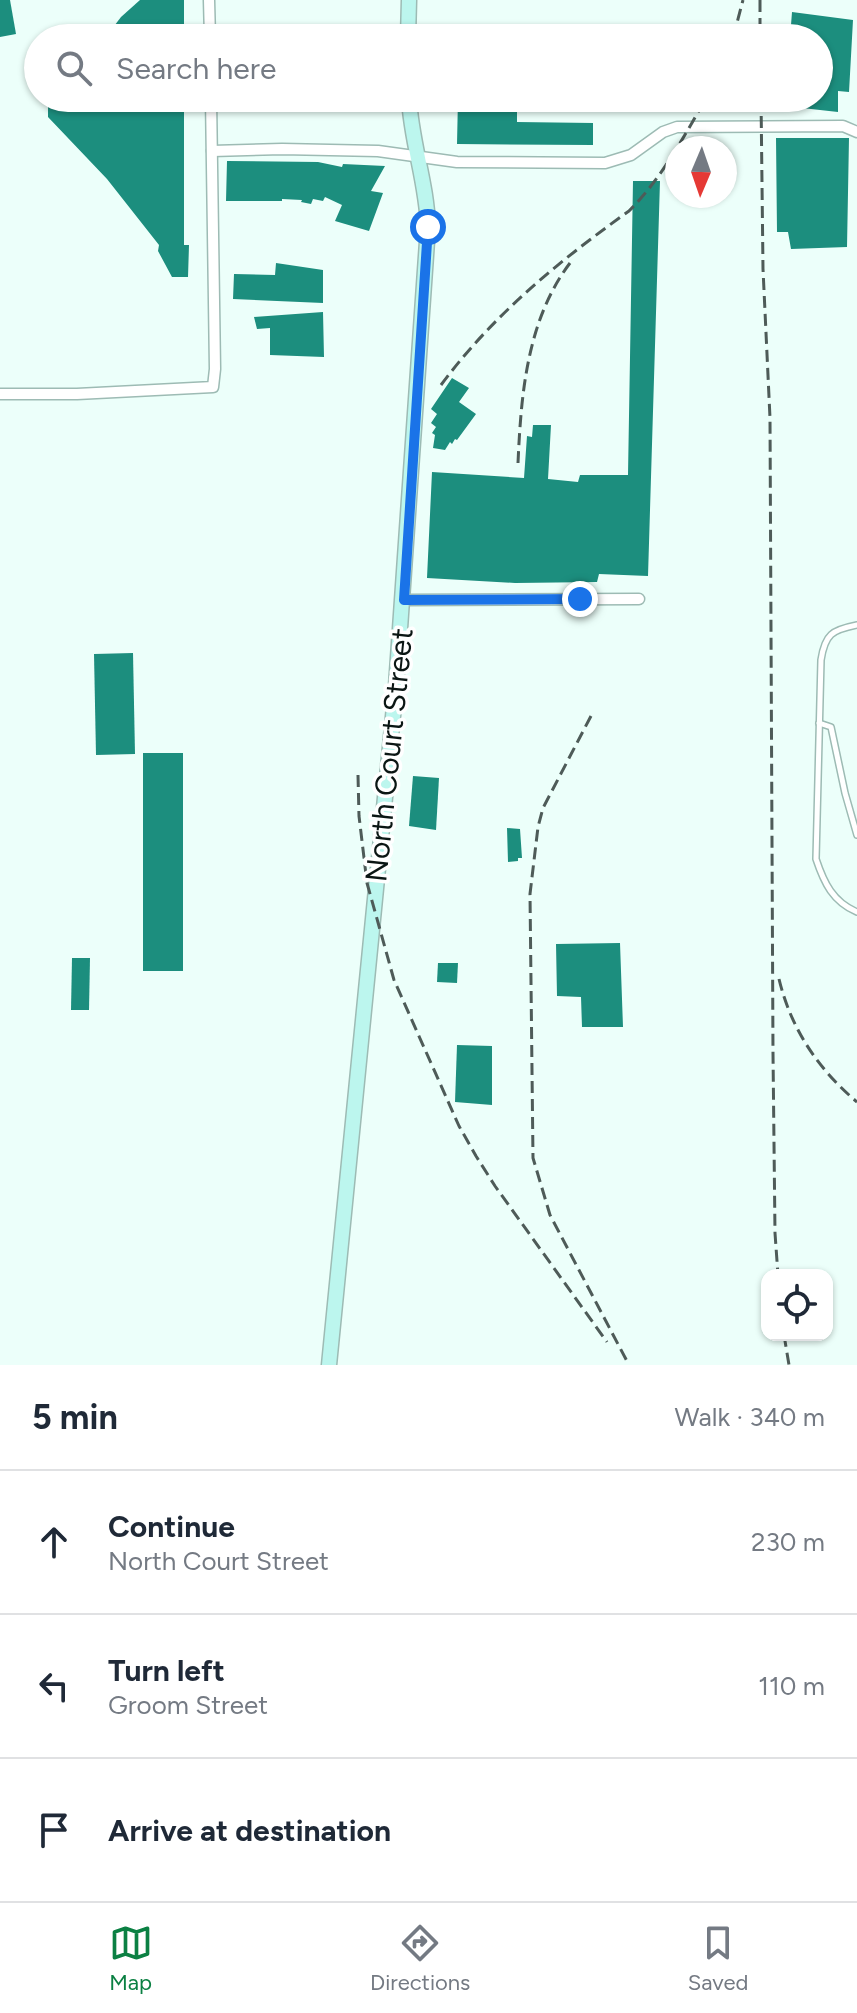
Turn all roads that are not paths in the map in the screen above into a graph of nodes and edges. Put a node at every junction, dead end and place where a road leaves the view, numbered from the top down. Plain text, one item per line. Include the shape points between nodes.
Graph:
1 (209, 0) edge
2 (409, 0) edge
3 (210, 24) edge
4 (408, 24) edge
5 (211, 112) edge
6 (410, 112) edge
7 (857, 132) edge
8 (212, 151) junction
9 (417, 156) junction
10 (0, 394) edge
11 (639, 599) dead end
12 (404, 600) junction
13 (857, 625) edge
14 (819, 723) junction
15 (857, 835) edge
16 (857, 912) edge
17 (329, 1365) edge

1 - 3 street
2 - 4 main road
5 - 8 street
6 - 9 main road, North Court Street
7 - 9 street via 843,126 677,127 631,155 605,163 457,162
8 - 9 street via 378,151
8 - 10 street via 213,387
9 - 12 main road, North Court Street via 428,227
11 - 12 street
12 - 17 main road, North Court Street
13 - 14 lane via 836,630 823,645
14 - 15 lane via 831,727
14 - 16 lane via 816,859 836,900

